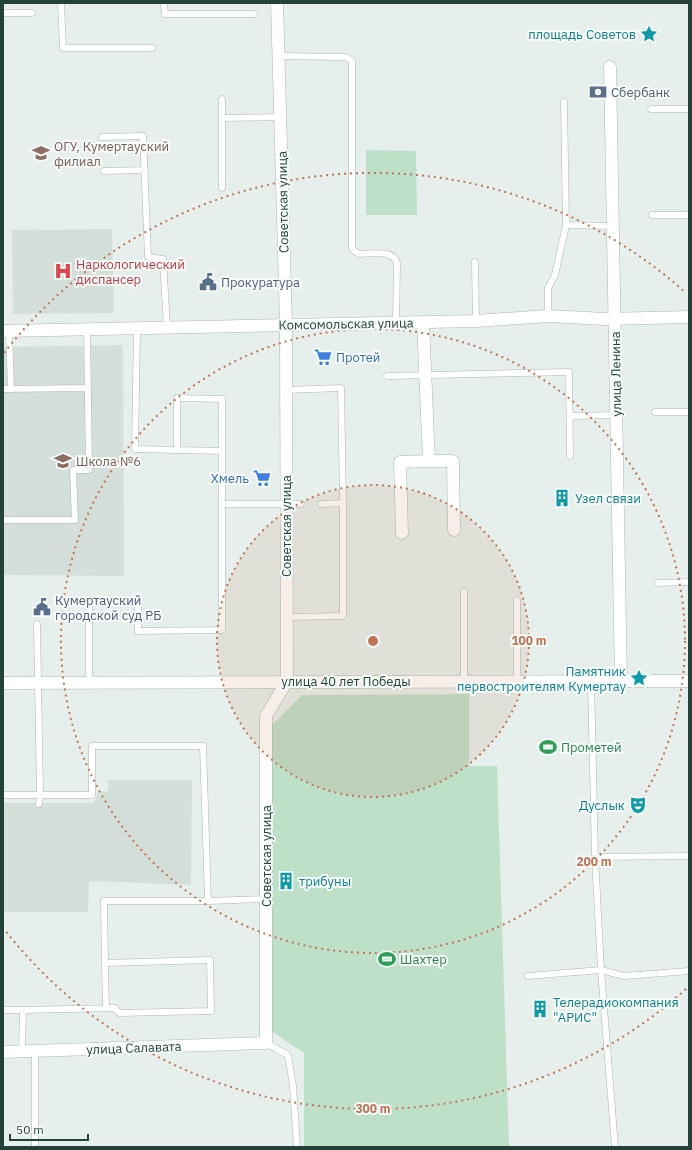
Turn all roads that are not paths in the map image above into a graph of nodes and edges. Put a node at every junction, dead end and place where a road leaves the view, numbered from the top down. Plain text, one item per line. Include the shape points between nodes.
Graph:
1 (61, 3) edge
2 (164, 3) edge
3 (277, 3) edge
4 (3, 13) edge
5 (32, 13) dead end
6 (254, 14) dead end
7 (152, 48) dead end
8 (278, 56) junction
9 (610, 67) dead end
10 (222, 99) dead end
11 (564, 102) dead end
12 (651, 109) dead end
13 (689, 109) edge
14 (281, 117) junction
15 (222, 118) junction
16 (102, 137) dead end
17 (145, 170) junction
18 (104, 171) dead end
19 (222, 188) dead end
20 (652, 215) dead end
21 (689, 215) edge
22 (566, 225) junction
23 (612, 226) junction
24 (475, 262) dead end
25 (548, 316) junction
26 (689, 317) edge
27 (615, 318) junction
28 (476, 321) junction
29 (423, 322) junction
30 (396, 323) junction
31 (286, 325) junction
32 (167, 328) junction
33 (137, 329) junction
34 (87, 330) junction
35 (6, 331) edge
36 (386, 376) dead end
37 (425, 376) junction
38 (88, 388) junction
39 (3, 389) edge
40 (10, 389) junction
41 (286, 390) junction
42 (655, 412) dead end
43 (689, 412) edge
44 (616, 415) junction
45 (570, 416) junction
46 (177, 450) junction
47 (222, 451) junction
48 (570, 456) dead end
49 (429, 461) junction
50 (344, 503) junction
51 (222, 504) junction
52 (301, 504) dead end
53 (321, 504) dead end
54 (286, 505) junction
55 (3, 520) edge
56 (454, 530) dead end
57 (402, 533) dead end
58 (658, 582) dead end
59 (689, 582) edge
60 (464, 592) dead end
61 (517, 600) dead end
62 (287, 617) junction
63 (37, 624) dead end
64 (689, 680) edge
65 (464, 681) junction
66 (517, 681) junction
67 (591, 681) junction
68 (621, 681) junction
69 (287, 682) junction
70 (3, 683) edge
71 (37, 683) junction
72 (89, 683) junction
73 (3, 795) edge
74 (40, 795) junction
75 (39, 804) dead end
76 (689, 856) edge
77 (595, 857) junction
78 (266, 899) junction
79 (208, 901) junction
80 (105, 963) junction
81 (601, 970) junction
82 (689, 971) edge
83 (528, 976) dead end
84 (106, 1008) junction
85 (3, 1010) edge
86 (23, 1010) junction
87 (266, 1043) junction
88 (35, 1051) junction
89 (3, 1052) edge
90 (22, 1052) junction
91 (35, 1147) edge
92 (297, 1147) edge
93 (615, 1147) edge

1 - 7 lane via 63,48
2 - 6 lane via 164,14
3 - 8 street, Советская улица
4 - 5 lane
8 - 14 street, Советская улица
8 - 30 lane via 344,57 352,61 352,247 354,252 359,254 390,254 395,259
9 - 23 street, улица Ленина
10 - 15 lane
11 - 22 lane
12 - 13 lane
14 - 15 lane
14 - 31 street, Советская улица
15 - 19 lane
16 - 17 lane via 143,136
17 - 18 lane
17 - 32 lane via 148,257 163,259
20 - 21 lane
22 - 23 lane
22 - 25 lane via 555,275 548,288
23 - 27 street, улица Ленина
24 - 28 lane
25 - 27 street, Комсомольская улица
25 - 28 street, Комсомольская улица
26 - 27 street, Комсомольская улица
27 - 44 street, улица Ленина
28 - 29 street, Комсомольская улица
29 - 30 street, Комсомольская улица
29 - 37 street
30 - 31 street, Комсомольская улица
31 - 32 street, Комсомольская улица
31 - 41 street, Советская улица
32 - 33 street, Комсомольская улица
33 - 34 street, Комсомольская улица
33 - 46 lane via 135,449
34 - 35 street, Комсомольская улица
34 - 38 lane
35 - 40 lane
36 - 37 lane
37 - 45 lane via 569,372
37 - 49 street
38 - 40 lane
38 - 55 lane via 89,470 73,470 75,520
39 - 40 lane
41 - 50 lane via 341,388
41 - 54 street, Советская улица
42 - 43 lane
44 - 45 lane
44 - 68 street, улица Ленина
45 - 48 lane
46 - 47 lane
46 - 47 lane via 177,398 222,398
47 - 51 lane
49 - 56 street via 453,461
49 - 57 street via 400,462
50 - 53 lane
50 - 62 lane via 343,616
51 - 54 lane
51 - 72 lane via 222,630 138,631 138,601 89,601
52 - 54 lane
54 - 62 street, Советская улица
58 - 59 lane
60 - 65 lane
61 - 66 lane
62 - 69 street, Советская улица
63 - 71 lane
64 - 68 street, улица 40 лет Победы
65 - 66 street, улица 40 лет Победы
65 - 69 street, улица 40 лет Победы
66 - 67 street, улица 40 лет Победы
67 - 68 street, улица 40 лет Победы
67 - 77 lane
69 - 72 street, улица 40 лет Победы
69 - 78 street, Советская улица via 266,716
70 - 71 street, улица 40 лет Победы
71 - 72 street, улица 40 лет Победы
71 - 74 lane
73 - 74 lane
74 - 75 lane
74 - 79 lane via 92,795 92,746 203,746
76 - 77 lane
77 - 81 lane
78 - 79 lane
78 - 87 street, Советская улица
79 - 80 lane via 104,901
80 - 84 lane
80 - 84 lane via 210,960 211,967 211,1011 119,1013 115,1008
81 - 82 lane via 624,976
81 - 83 lane
81 - 93 lane
84 - 86 lane
85 - 86 lane
86 - 90 lane
87 - 88 street, улица Салавата
87 - 92 lane via 288,1055
88 - 90 street, улица Салавата
88 - 91 lane
89 - 90 street, улица Салавата

